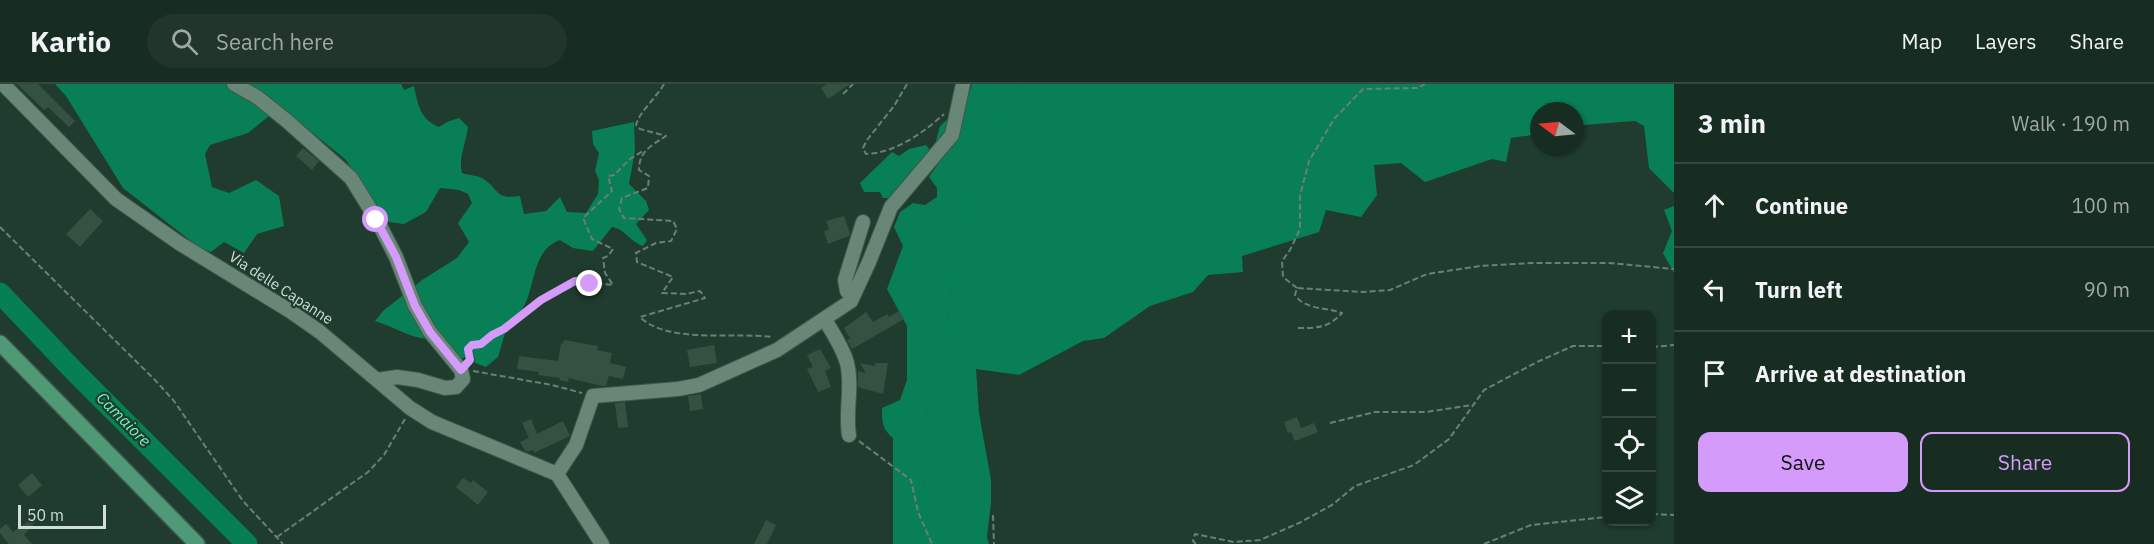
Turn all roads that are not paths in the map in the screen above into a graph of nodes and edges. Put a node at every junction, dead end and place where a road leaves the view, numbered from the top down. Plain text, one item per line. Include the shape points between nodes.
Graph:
1 (3, 84) edge
2 (234, 84) edge
3 (963, 84) edge
4 (863, 222) dead end
5 (853, 296) junction
6 (825, 320) junction
7 (0, 343) edge
8 (377, 380) junction
9 (849, 435) road end
10 (557, 474) junction
11 (197, 544) edge
12 (602, 544) edge

1 - 8 street, Via delle Capanne via 116,199 298,316
2 - 8 street via 286,121 351,178 396,257 415,306 461,370 463,379 456,387 445,388 408,378
3 - 5 street via 952,135 891,207
4 - 5 street via 845,280 847,291
5 - 6 street
6 - 9 street via 847,363
6 - 10 street via 788,344 699,385 593,396 576,445
7 - 11 main road
8 - 10 street, Via delle Capanne via 432,422
10 - 12 street

